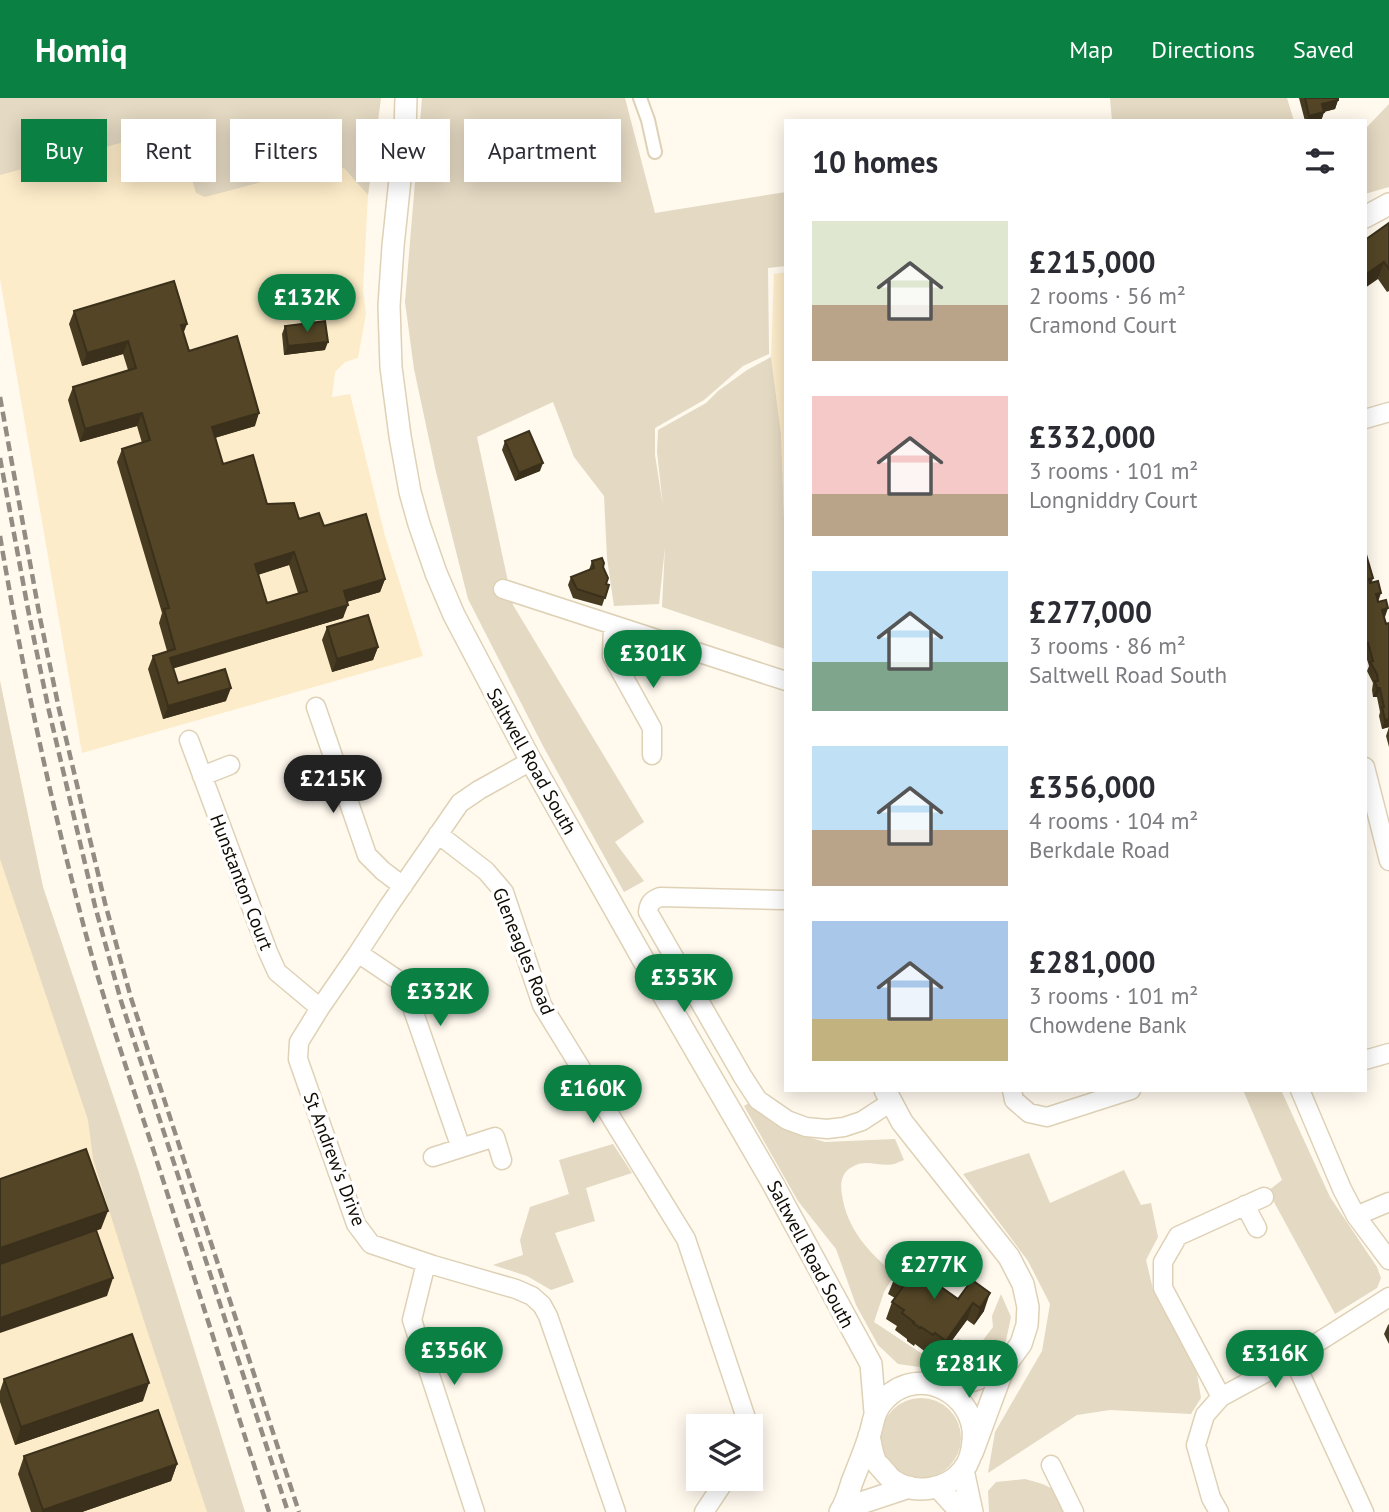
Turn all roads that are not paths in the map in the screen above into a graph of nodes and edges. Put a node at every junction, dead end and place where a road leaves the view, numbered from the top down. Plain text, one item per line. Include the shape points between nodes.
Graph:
1 (406, 98) edge
2 (640, 98) edge
3 (655, 152) dead end
4 (1389, 204) edge
5 (1367, 216) edge
6 (1389, 412) edge
7 (1367, 418) edge
8 (503, 589) dead end
9 (613, 625) junction
10 (784, 680) edge
11 (316, 707) dead end
12 (189, 740) dead end
13 (652, 755) dead end
14 (531, 761) junction
15 (230, 765) dead end
16 (1367, 775) edge
17 (202, 776) junction
18 (438, 834) junction
19 (1389, 860) edge
20 (403, 886) junction
21 (783, 900) dead end
22 (358, 953) junction
23 (320, 1008) junction
24 (1389, 1053) edge
25 (1367, 1059) edge
26 (1012, 1092) edge
27 (1125, 1092) edge
28 (1301, 1092) edge
29 (888, 1096) edge
30 (461, 1148) junction
31 (433, 1157) dead end
32 (502, 1160) dead end
33 (1264, 1197) dead end
34 (1389, 1202) edge
35 (1245, 1205) junction
36 (1356, 1216) junction
37 (1257, 1228) dead end
38 (1389, 1260) edge
39 (426, 1263) junction
40 (1389, 1297) edge
41 (1293, 1358) junction
42 (1007, 1363) junction
43 (871, 1364) junction
44 (902, 1387) junction
45 (945, 1389) junction
46 (1221, 1397) junction
47 (875, 1412) junction
48 (745, 1414) edge
49 (869, 1436) junction
50 (968, 1462) junction
51 (1051, 1465) dead end
52 (938, 1487) junction
53 (909, 1488) junction
54 (718, 1491) edge
55 (841, 1510) edge
56 (475, 1512) edge
57 (616, 1512) edge
58 (704, 1512) edge
59 (961, 1512) edge
60 (972, 1512) edge
61 (1074, 1512) edge
62 (1219, 1512) edge
63 (1364, 1512) edge

1 - 14 street, Saltwell Road South via 389,319 391,367 410,492 454,615
2 - 3 street
4 - 5 street
6 - 7 street
8 - 9 street
9 - 10 street
9 - 13 street via 612,656 652,728
11 - 20 street via 367,855
12 - 17 street, Hunstanton Court
14 - 18 street, St Andrew's Drive via 460,803
14 - 43 street, Saltwell Road South
15 - 17 street
16 - 19 street
17 - 23 street, Hunstanton Court via 277,972
18 - 20 street, St Andrew's Drive
18 - 48 street, Gleneagles Road via 504,892 542,1005 686,1239
20 - 22 street, St Andrew's Drive
21 - 29 street via 660,897 652,900 648,912 758,1100 806,1127 827,1129 862,1121
22 - 23 street, St Andrew's Drive
22 - 30 street via 404,984
23 - 39 street, St Andrew's Drive via 299,1042 298,1059 356,1224 371,1244
24 - 25 street
26 - 27 street via 1014,1100 1029,1114 1047,1117
28 - 36 street
29 - 42 street via 902,1122 1009,1257 1023,1284 1027,1325 1021,1344
30 - 31 street
30 - 32 street via 495,1137
33 - 35 street
34 - 36 street
35 - 37 street
35 - 46 street via 1178,1236 1163,1262 1163,1289
36 - 38 street
39 - 56 street via 412,1320
39 - 57 street, St Andrew's Drive via 516,1289 542,1305
40 - 41 street
41 - 46 street
41 - 63 street
42 - 45 street
42 - 50 street
43 - 44 street, Saltwell Road South
43 - 47 street, Saltwell Road South
44 - 45 street via 931,1384
44 - 47 street
45 - 50 street via 968,1410 975,1429
46 - 62 street via 1205,1415 1196,1445
47 - 49 street
49 - 53 street via 876,1462 894,1481
49 - 55 street
50 - 52 street via 952,1480
50 - 60 street
51 - 61 street
52 - 53 street
52 - 59 street
53 - 55 street
54 - 58 street

